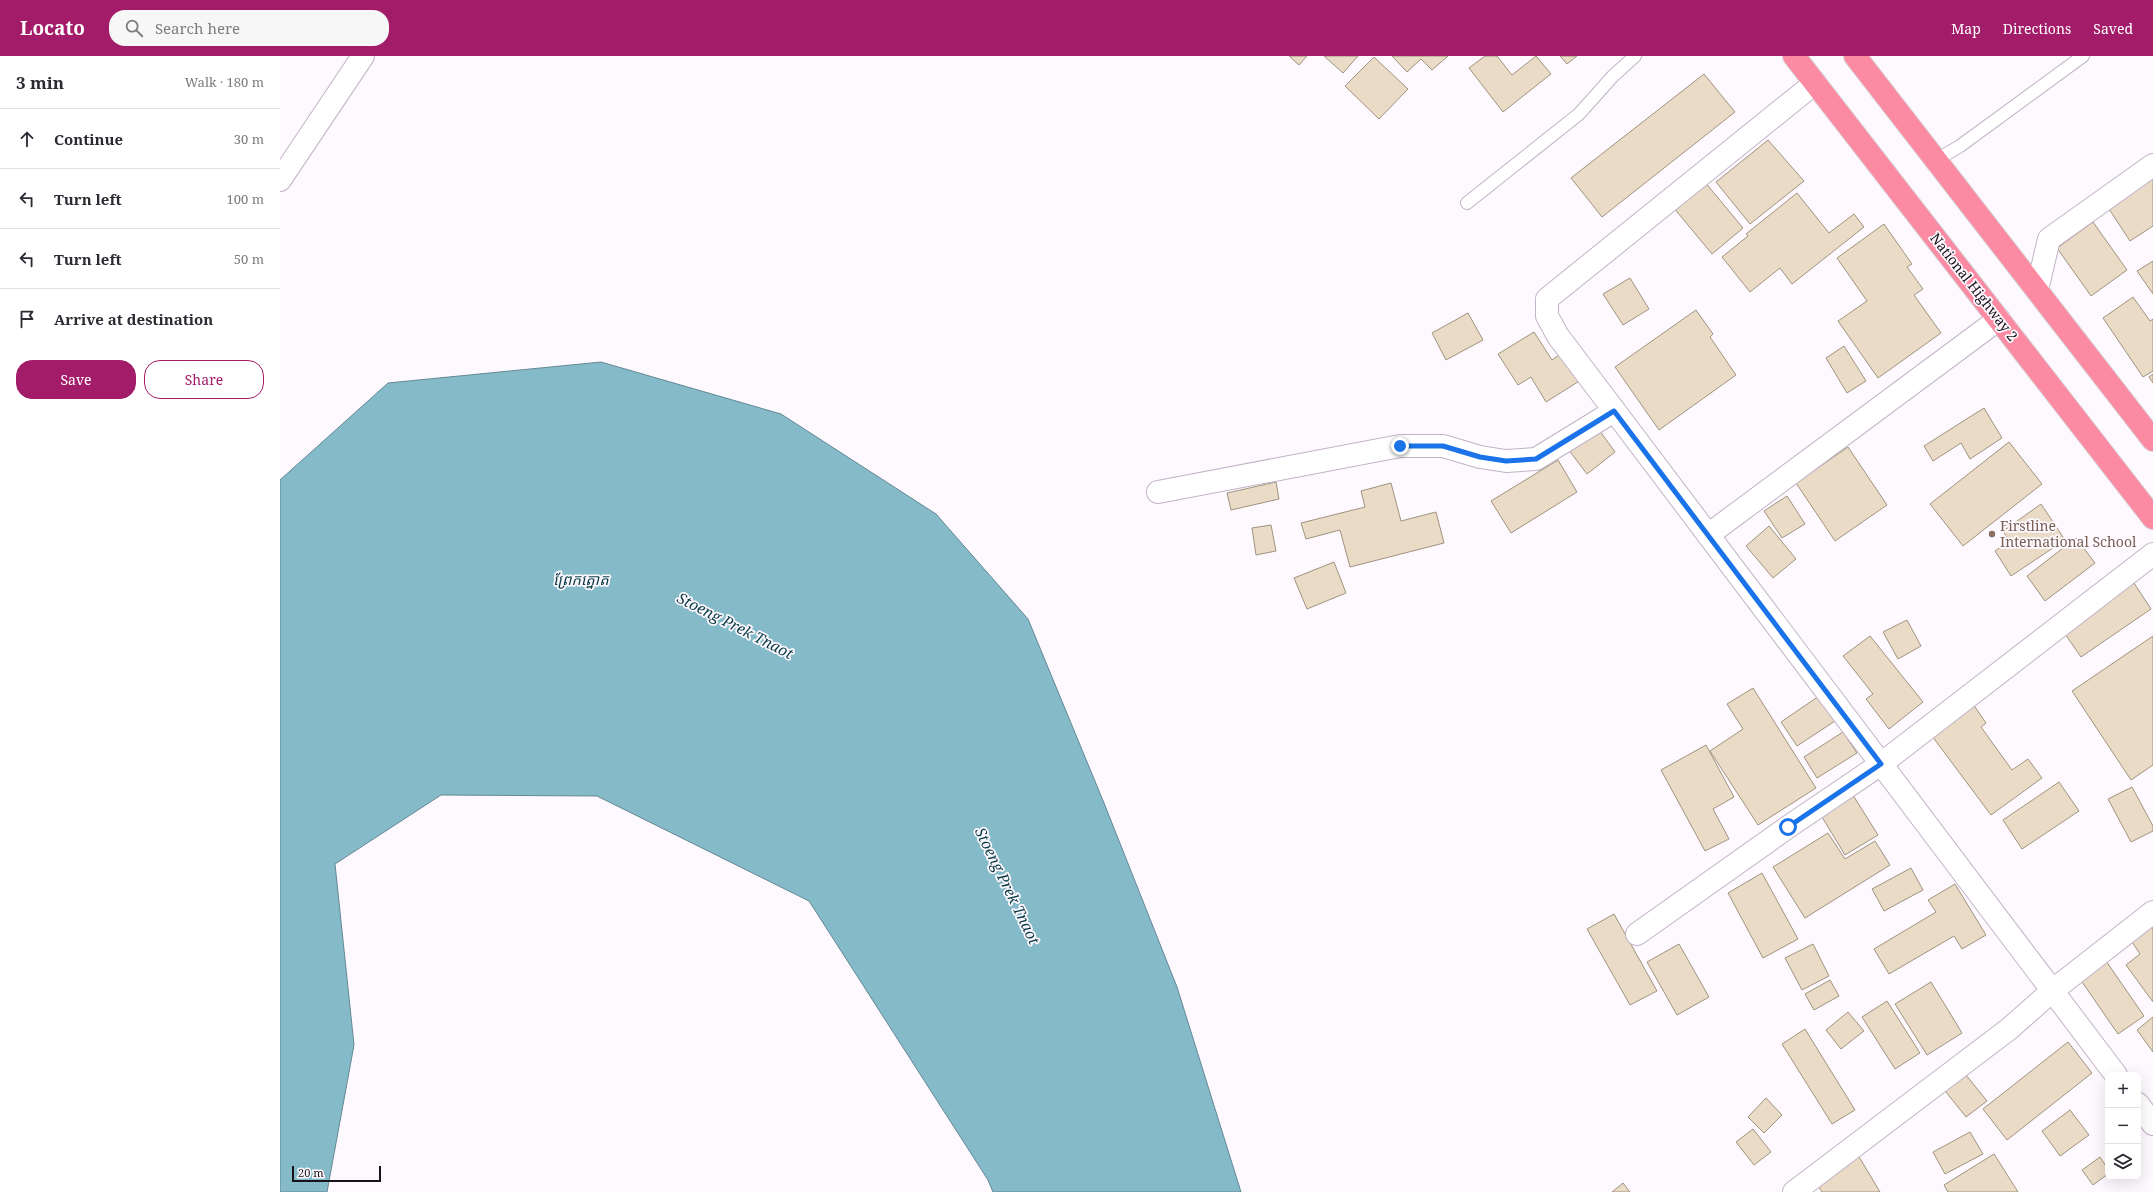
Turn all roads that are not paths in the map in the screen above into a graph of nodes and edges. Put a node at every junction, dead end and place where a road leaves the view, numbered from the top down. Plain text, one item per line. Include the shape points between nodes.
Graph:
1 (363, 56) edge
2 (1635, 56) edge
3 (1794, 56) edge
4 (1855, 56) edge
5 (2083, 56) edge
6 (1815, 83) junction
7 (1936, 160) junction
8 (2153, 166) edge
9 (280, 180) edge
10 (1467, 203) dead end
11 (2037, 290) junction
12 (1999, 319) junction
13 (1614, 411) junction
14 (2153, 440) edge
15 (1158, 492) dead end
16 (2153, 518) edge
17 (1708, 534) junction
18 (2153, 554) edge
19 (1881, 764) junction
20 (2153, 912) edge
21 (1637, 934) dead end
22 (2052, 991) junction
23 (2114, 1072) edge
24 (2141, 1108) edge
25 (2153, 1124) edge
26 (1794, 1192) edge

1 - 9 street
2 - 10 lane via 1612,76 1579,114
3 - 6 highway, National Highway 2
4 - 7 highway
5 - 7 lane via 1960,146
6 - 12 highway, National Highway 2
6 - 13 street via 1547,299 1547,316 1558,336
7 - 11 highway
8 - 11 street via 2049,239
11 - 14 highway
12 - 16 highway, National Highway 2
12 - 17 street
13 - 15 street via 1536,459 1506,461 1480,457 1443,446 1400,446
13 - 17 street
17 - 19 street
18 - 19 street
19 - 21 street
19 - 22 street
20 - 22 street
22 - 23 street
22 - 26 street via 2009,1029
24 - 25 street

